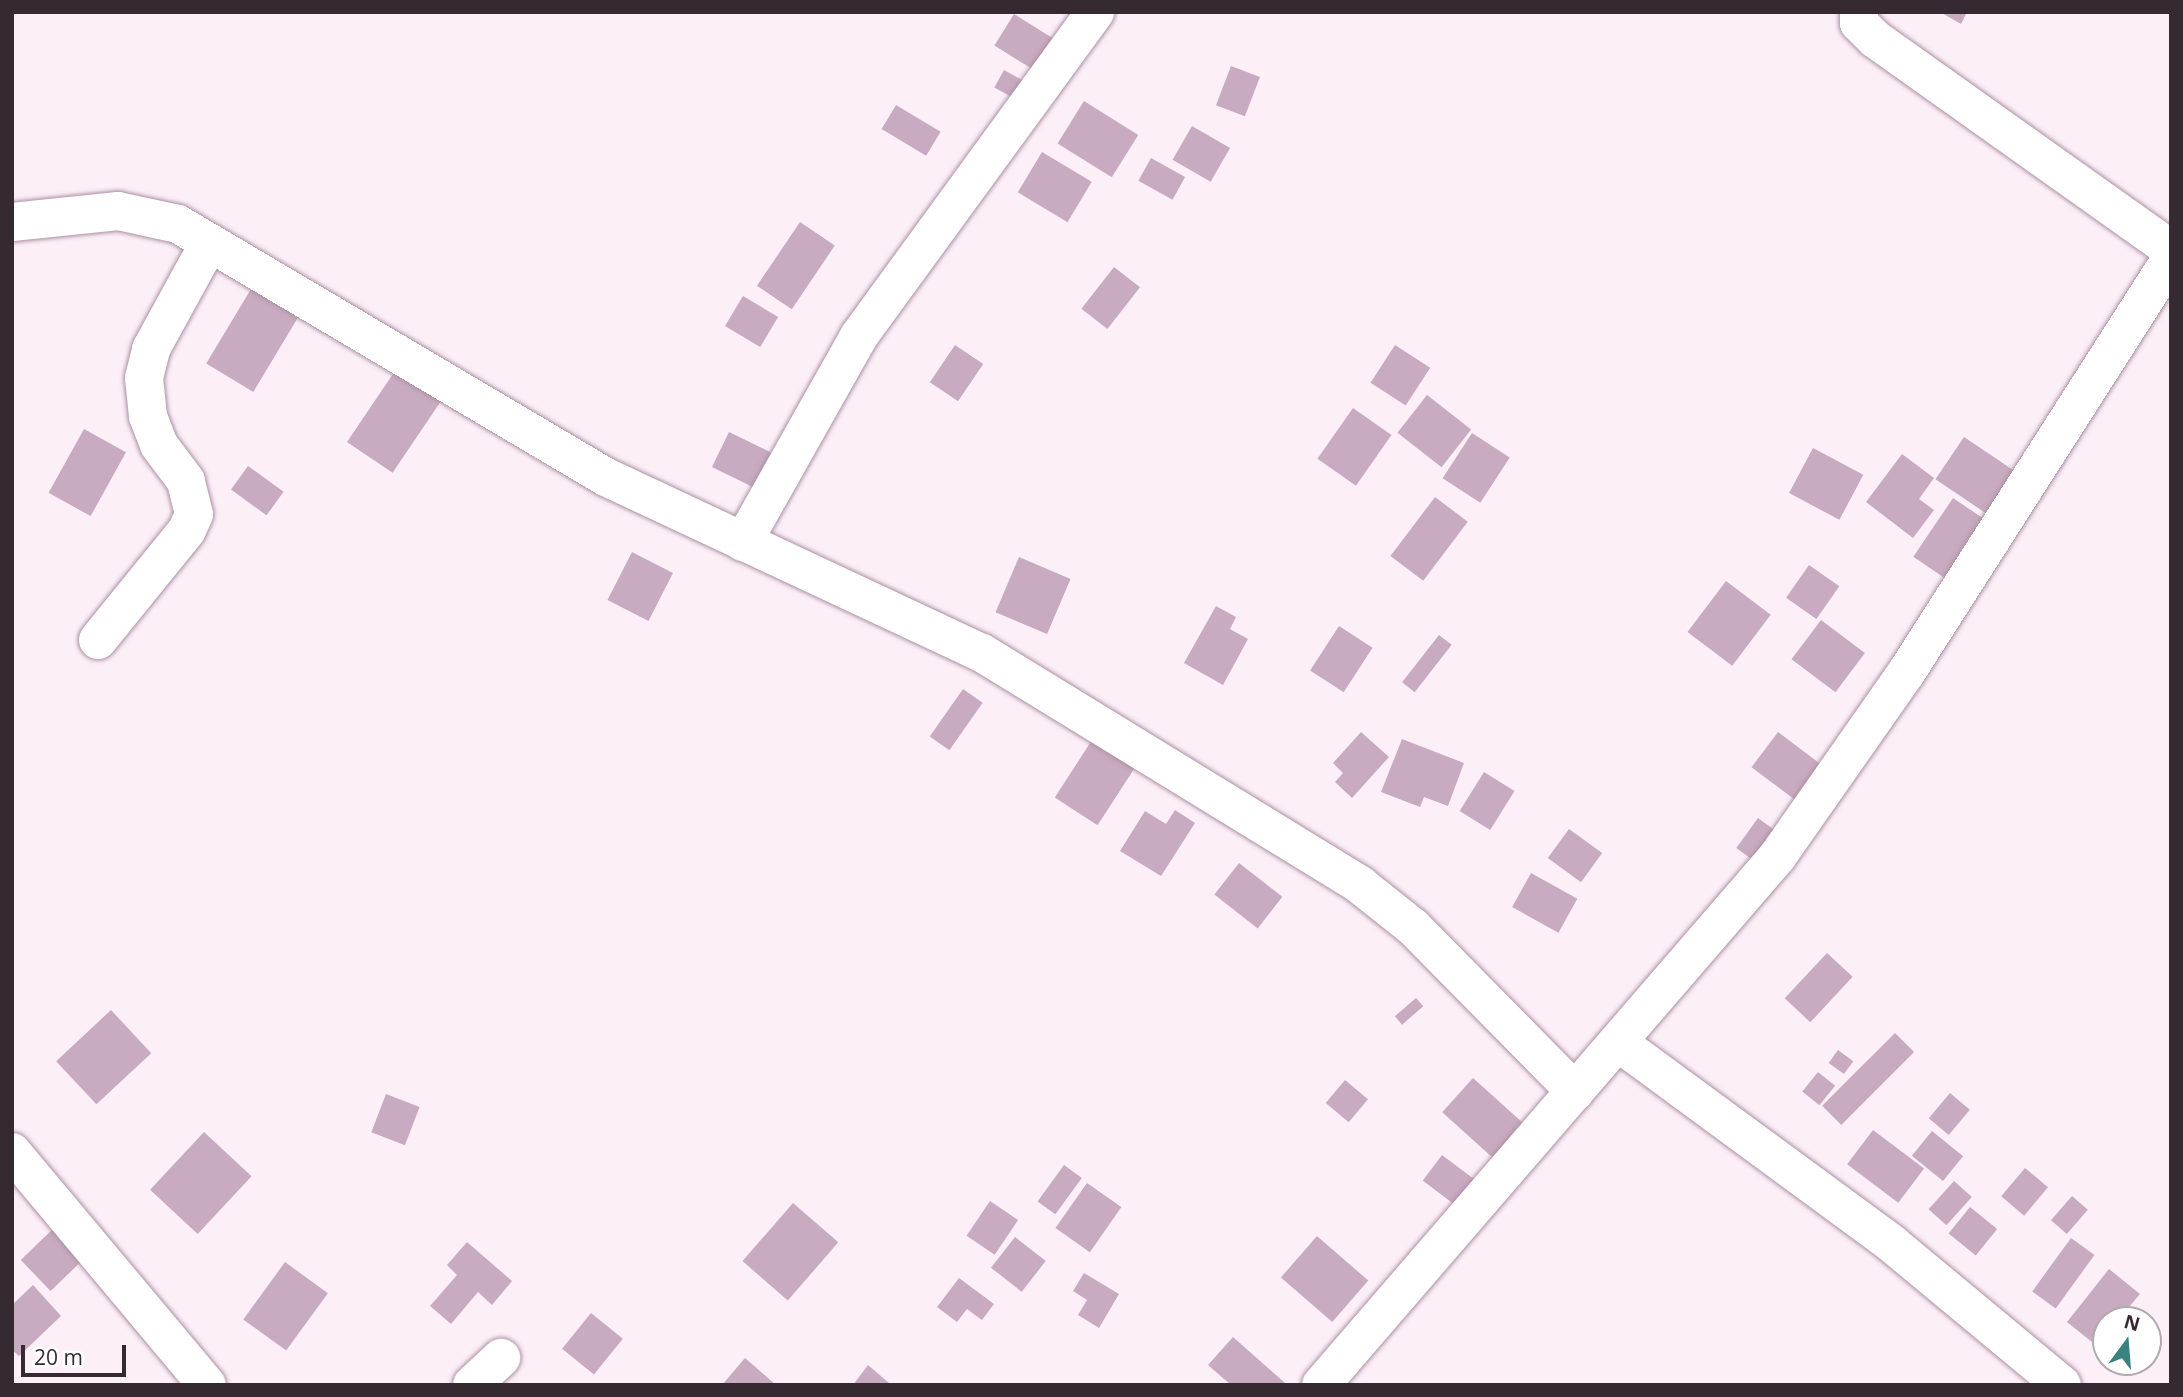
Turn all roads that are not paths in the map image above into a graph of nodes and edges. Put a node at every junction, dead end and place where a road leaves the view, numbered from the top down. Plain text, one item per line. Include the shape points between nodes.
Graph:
1 (1095, 12) edge
2 (1859, 12) edge
3 (12, 222) edge
4 (209, 243) junction
5 (2171, 249) edge
6 (2171, 258) edge
7 (744, 542) junction
8 (98, 640) dead end
9 (1619, 1043) junction
10 (1575, 1091) junction
11 (12, 1153) edge
12 (501, 1358) dead end
13 (207, 1385) edge
14 (472, 1385) edge
15 (1321, 1385) edge
16 (2062, 1385) edge

1 - 7 street via 859,336
2 - 5 street via 1859,23 1875,39
3 - 4 street via 118,211 178,224
4 - 7 street via 606,477
4 - 8 street via 151,349 144,378 148,415 159,445 186,481 194,514 187,530
6 - 9 street via 1906,673 1777,857
7 - 10 street via 982,653 1360,885 1413,927
9 - 10 street
9 - 16 street via 1880,1235
10 - 15 street
11 - 13 street
12 - 14 street

